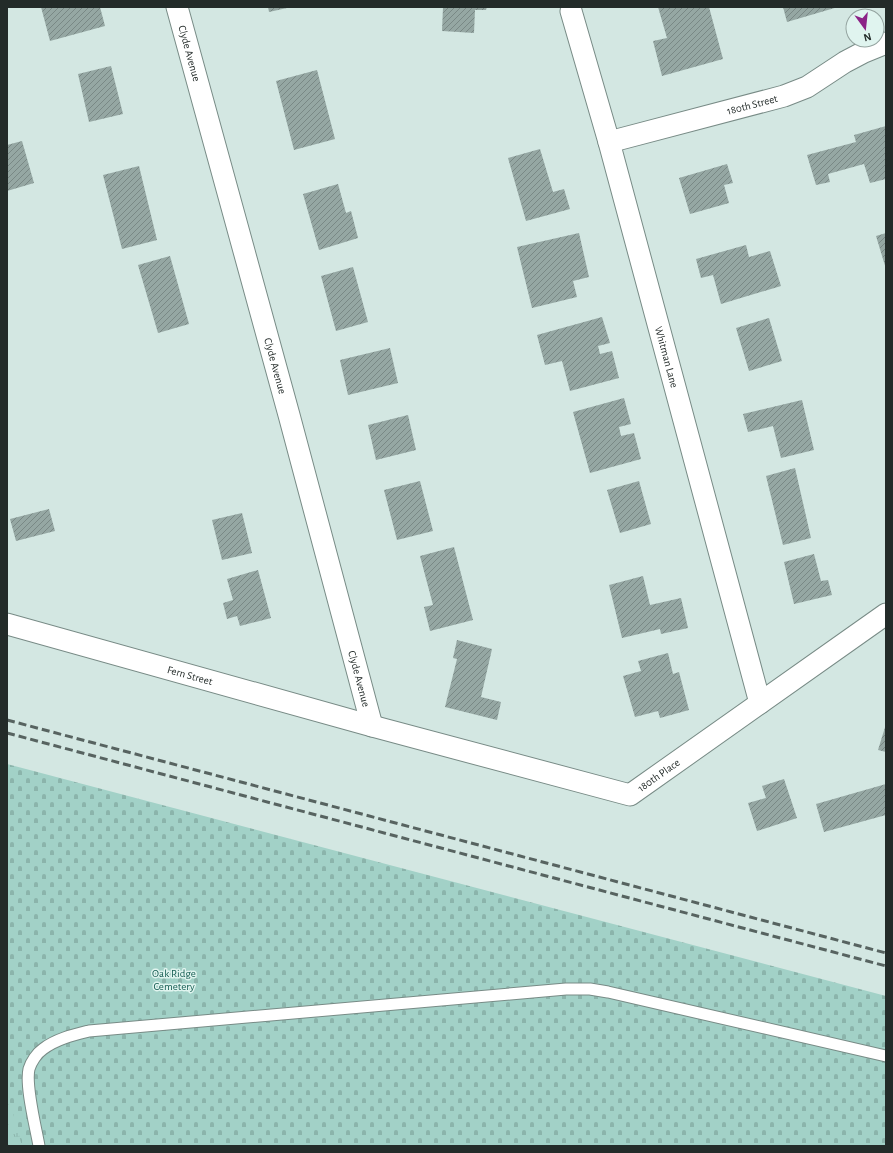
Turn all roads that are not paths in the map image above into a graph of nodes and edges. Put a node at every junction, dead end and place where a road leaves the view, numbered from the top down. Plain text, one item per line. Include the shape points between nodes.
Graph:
1 (177, 7) edge
2 (571, 11) dead end
3 (886, 43) edge
4 (609, 142) junction
5 (886, 614) edge
6 (7, 624) edge
7 (760, 703) junction
8 (372, 726) junction
9 (886, 1056) edge
10 (39, 1146) edge

1 - 8 street, Clyde Avenue
2 - 4 street, Whitman Lane
3 - 4 street, 180th Street via 844,62 807,87 784,96
4 - 7 street, Whitman Lane
5 - 7 street, 180th Place
6 - 8 street, Fern Street
7 - 8 street, 180th Place via 630,795
9 - 10 lane via 590,989 566,989 89,1031 69,1036 41,1049 29,1069 30,1097

